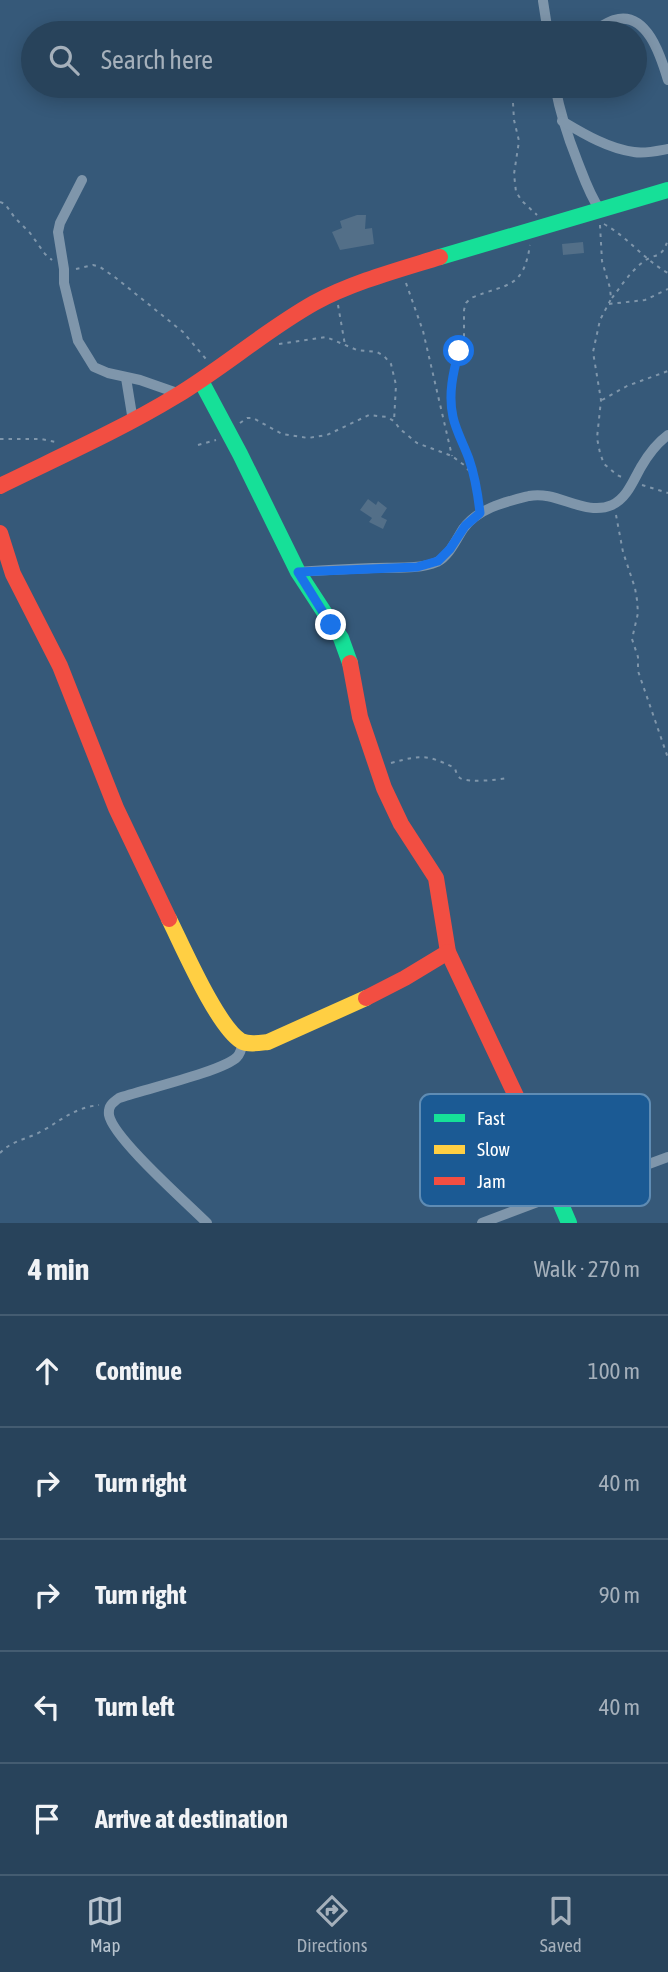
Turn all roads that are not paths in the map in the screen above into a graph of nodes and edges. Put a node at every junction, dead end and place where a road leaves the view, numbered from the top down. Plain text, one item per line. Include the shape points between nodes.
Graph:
1 (543, 1) edge
2 (546, 21) edge
3 (612, 21) edge
4 (631, 21) edge
5 (647, 32) edge
6 (668, 80) edge
7 (557, 98) edge
8 (562, 121) junction
9 (668, 149) edge
10 (82, 180) dead end
11 (668, 190) edge
12 (600, 210) junction
13 (208, 376) junction
14 (126, 378) junction
15 (180, 394) junction
16 (133, 421) junction
17 (668, 435) edge
18 (0, 486) edge
19 (0, 533) edge
20 (298, 572) junction
21 (448, 952) junction
22 (243, 1042) junction
23 (515, 1094) edge
24 (668, 1157) edge
25 (650, 1164) edge
26 (527, 1206) edge
27 (561, 1206) edge
28 (207, 1223) edge
29 (482, 1223) edge
30 (569, 1223) edge

1 - 2 street
3 - 4 street
5 - 6 street
7 - 8 street
8 - 9 street via 620,149 636,153
8 - 12 street
10 - 14 street via 58,232 64,283 85,354 94,367
11 - 12 street
12 - 13 street via 399,270 335,294 257,340
13 - 15 street
13 - 20 street via 229,433
14 - 15 street
14 - 16 street
15 - 16 street
16 - 18 street
17 - 20 street via 654,447 615,504 589,508 533,495 480,513 438,561 417,567
19 - 22 street via 13,574 60,666 144,868 210,1001 224,1024
20 - 21 street via 346,649 376,766 396,815 436,878
21 - 22 street via 394,985 298,1030 268,1042
21 - 23 street
22 - 28 street via 231,1061 119,1098 108,1111 125,1142
24 - 25 street
26 - 29 street
27 - 30 street

